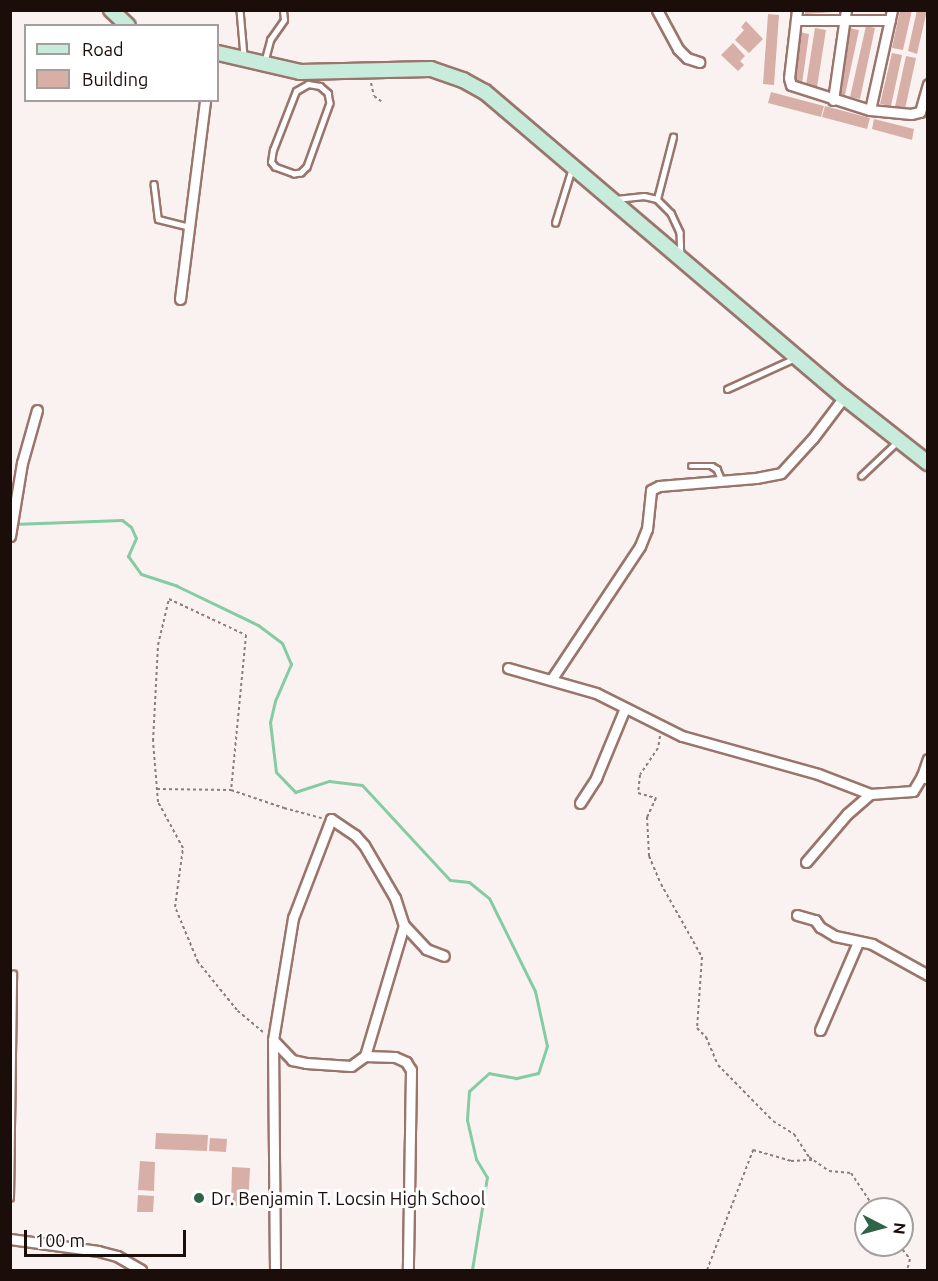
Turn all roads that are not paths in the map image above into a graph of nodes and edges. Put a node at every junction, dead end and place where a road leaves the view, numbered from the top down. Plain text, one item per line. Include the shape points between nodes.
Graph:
1 (111, 10) edge
2 (240, 10) edge
3 (283, 10) edge
4 (657, 10) edge
5 (797, 15) edge
6 (846, 15) edge
7 (891, 15) edge
8 (126, 24) edge
9 (219, 53) edge
10 (244, 60) junction
11 (699, 62) dead end
12 (264, 64) junction
13 (323, 72) junction
14 (927, 84) edge
15 (320, 86) junction
16 (833, 100) junction
17 (205, 102) edge
18 (870, 110) junction
19 (673, 137) dead end
20 (573, 165) junction
21 (154, 184) dead end
22 (613, 199) junction
23 (657, 199) junction
24 (555, 223) dead end
25 (190, 226) junction
26 (681, 257) junction
27 (180, 299) dead end
28 (798, 357) junction
29 (727, 389) dead end
30 (844, 397) junction
31 (37, 410) dead end
32 (900, 439) junction
33 (927, 463) edge
34 (691, 466) dead end
35 (861, 476) dead end
36 (722, 481) junction
37 (12, 532) edge
38 (508, 668) dead end
39 (550, 680) junction
40 (625, 708) junction
41 (927, 759) edge
42 (925, 777) edge
43 (870, 794) junction
44 (580, 803) dead end
45 (806, 862) dead end
46 (797, 915) dead end
47 (404, 925) junction
48 (858, 942) junction
49 (444, 956) dead end
50 (14, 974) dead end
51 (927, 975) edge
52 (820, 1030) dead end
53 (273, 1040) junction
54 (365, 1056) junction
55 (10, 1198) edge
56 (10, 1239) edge
57 (141, 1270) edge
58 (275, 1270) edge
59 (408, 1270) edge

1 - 8 street
2 - 10 lane
3 - 12 lane via 284,20 270,40
4 - 11 street via 678,49
5 - 6 street
5 - 16 street via 791,85
6 - 7 street
6 - 16 street
7 - 18 street
9 - 10 street
10 - 12 street
12 - 13 street via 300,72
13 - 15 lane
13 - 20 street via 431,69 463,80 485,92
14 - 18 street via 920,112
15 - 15 lane via 328,93 330,103 307,167 294,174 275,167 271,162 273,150 296,92 308,84
16 - 18 street
17 - 25 street
19 - 23 lane
20 - 22 street
20 - 24 lane
21 - 25 lane via 158,219
22 - 23 lane
22 - 26 street
23 - 26 lane via 680,232
25 - 27 street
26 - 28 street
28 - 29 lane
28 - 30 street
30 - 32 street
30 - 36 street via 781,473
31 - 37 street via 22,463
32 - 33 street
32 - 35 lane
34 - 36 lane via 712,466
36 - 39 street via 651,490 647,529 640,546
38 - 39 street
39 - 40 street via 596,693
40 - 43 street via 661,728 818,774
40 - 44 street via 596,778
41 - 42 street
42 - 43 street via 913,790
43 - 45 street via 847,814
46 - 48 street via 815,920 835,936
47 - 49 street via 426,949
47 - 53 street via 395,898 364,845 331,819 292,918
47 - 54 street
48 - 51 street via 872,944
48 - 52 street
50 - 55 lane
53 - 54 street via 292,1060 351,1066
53 - 58 street
54 - 59 street via 395,1057 406,1062 411,1070
56 - 57 street via 98,1251 117,1256

